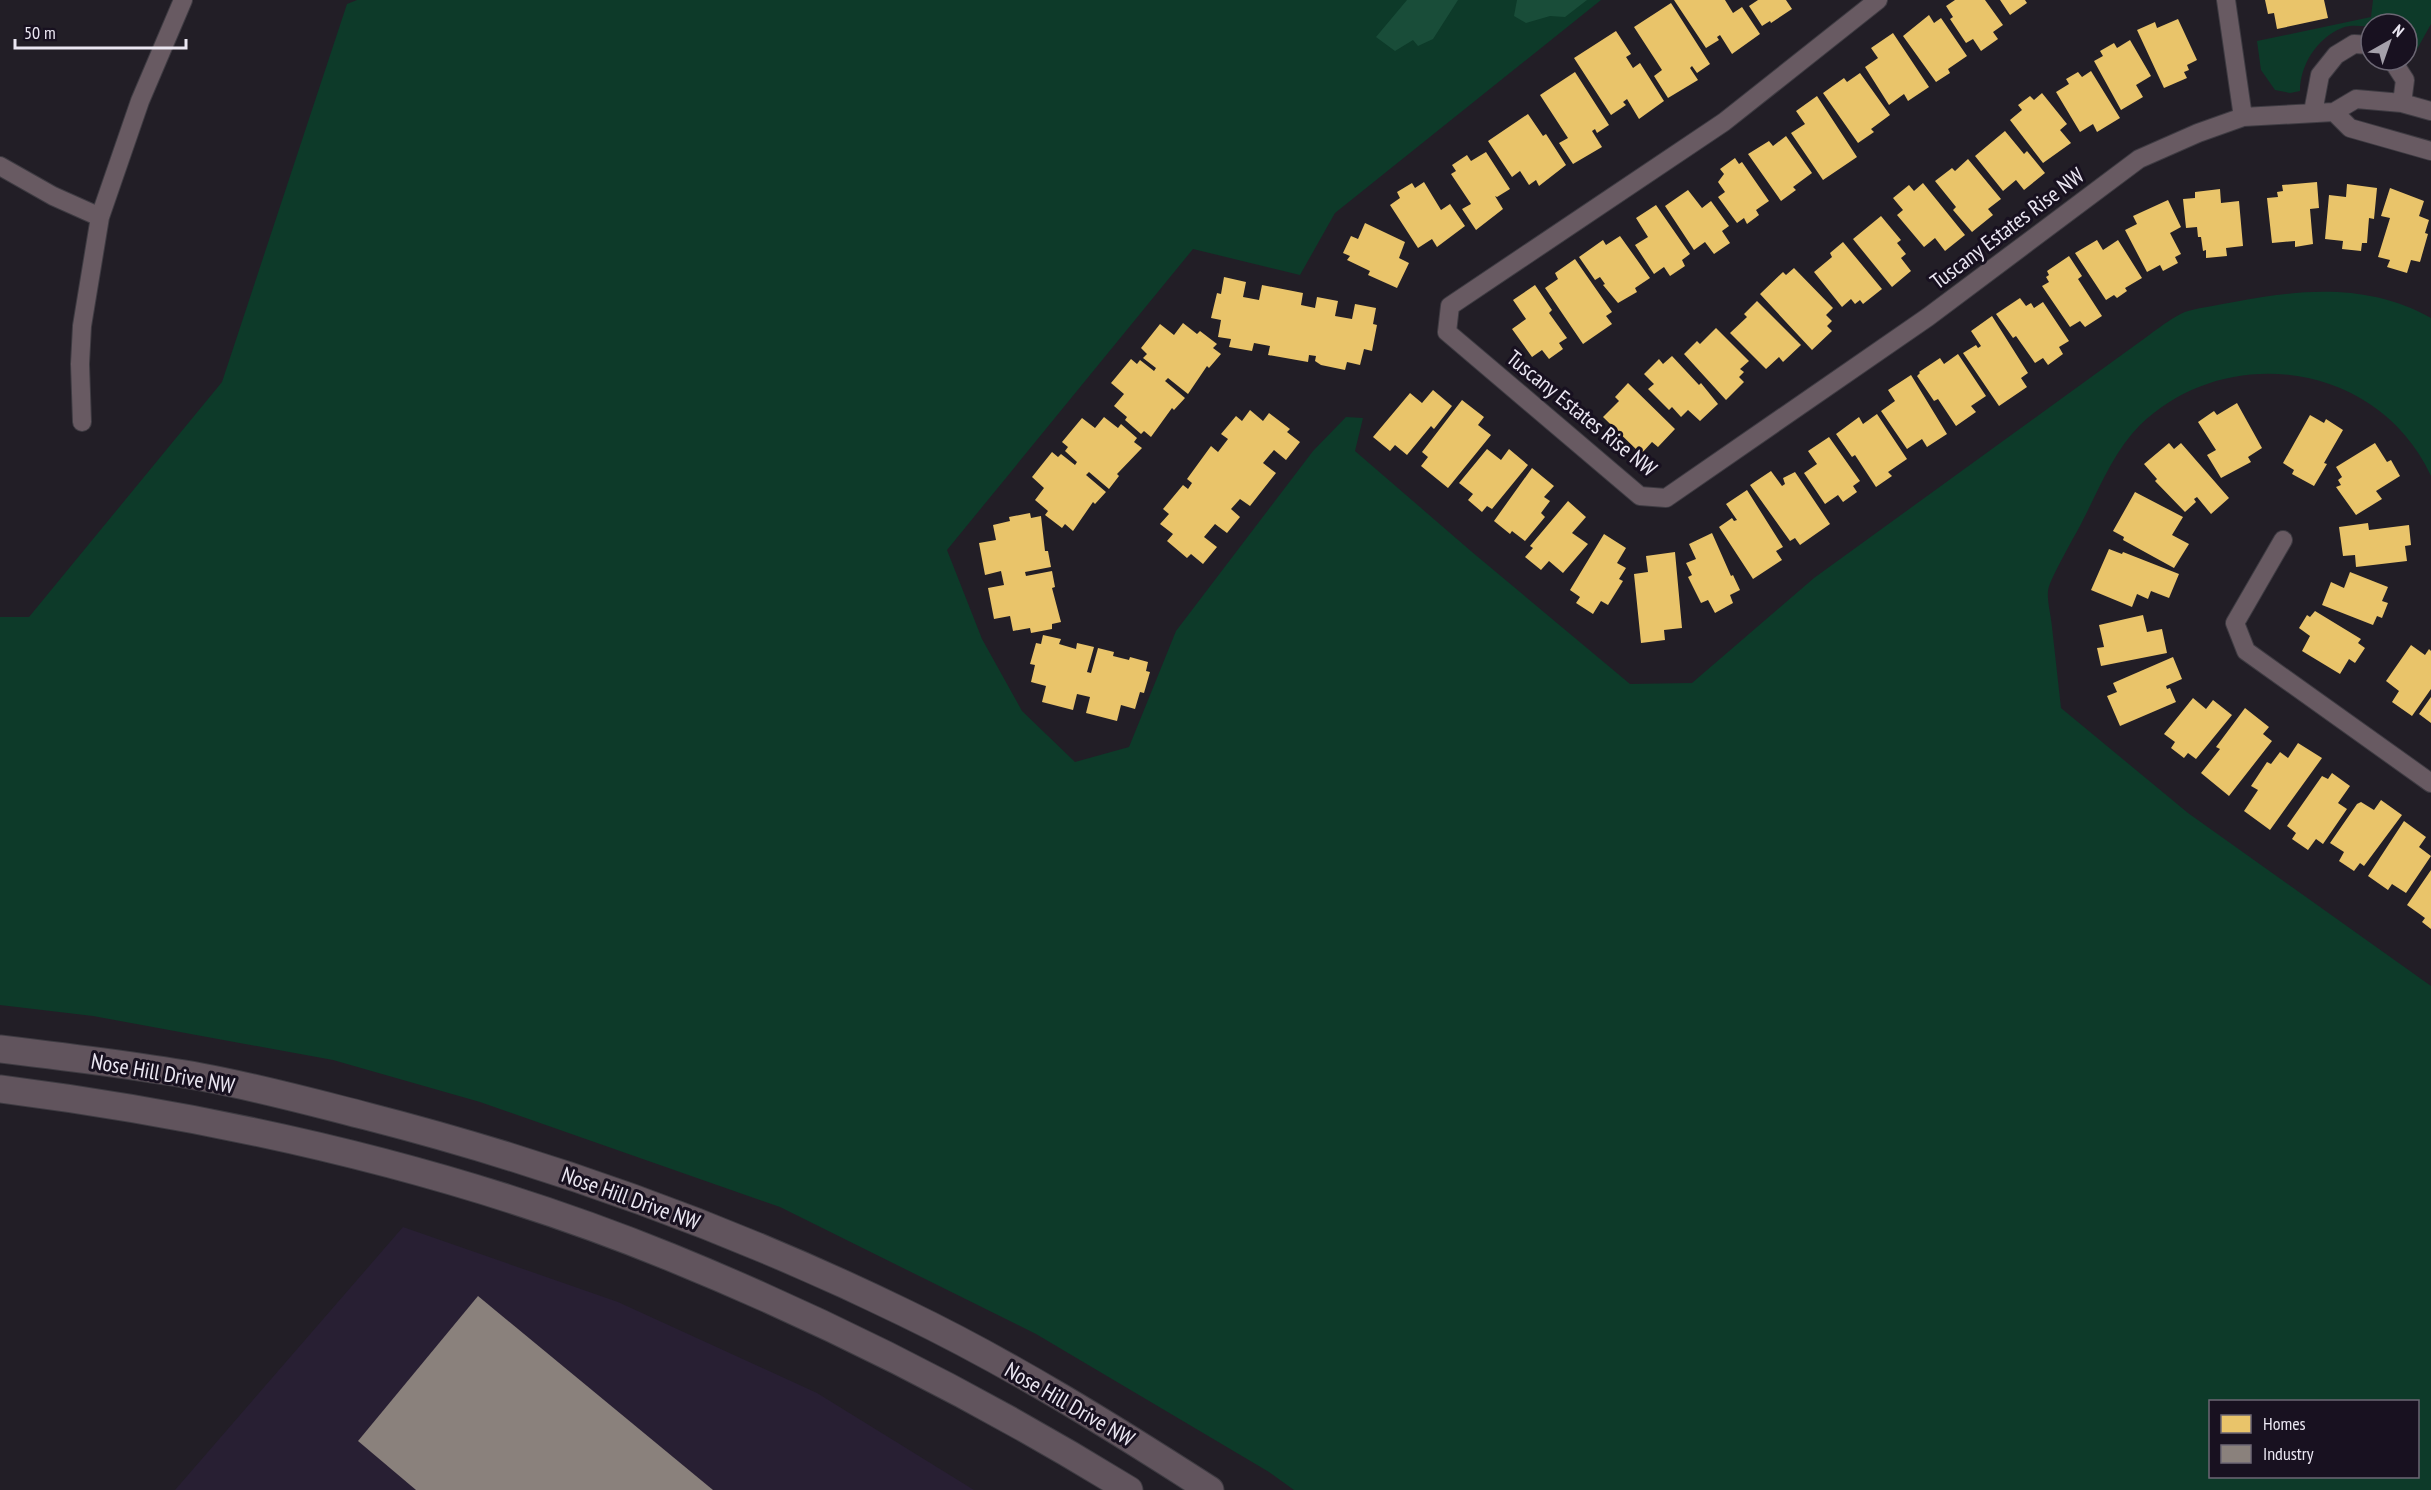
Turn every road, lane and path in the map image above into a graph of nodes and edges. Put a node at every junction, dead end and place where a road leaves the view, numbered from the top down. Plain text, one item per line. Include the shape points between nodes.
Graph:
1 (183, 0) edge
2 (1878, 0) edge
3 (2226, 0) edge
4 (2359, 44) edge
5 (2399, 72) edge
6 (2402, 103) junction
7 (2431, 111) edge
8 (2313, 112) junction
9 (2334, 112) junction
10 (2243, 117) junction
11 (2431, 151) edge
12 (0, 166) edge
13 (100, 217) junction
14 (82, 422) dead end
15 (2283, 540) dead end
16 (2431, 783) edge
17 (0, 1048) edge
18 (0, 1089) edge
19 (1130, 1490) edge
20 (1210, 1490) edge

1 - 13 street via 140,101
2 - 10 street, Tuscany Estates Rise NW via 1724,122 1450,306 1448,332 1640,496 1666,498 1928,316 2139,159
3 - 10 street
4 - 8 street via 2336,55 2320,75
5 - 6 street via 2405,81
6 - 7 street, Tuscany Estates Rise NW
6 - 9 street, Tuscany Estates Rise NW via 2356,99
8 - 9 street, Tuscany Estates Rise NW
8 - 10 street, Tuscany Estates Rise NW
9 - 11 street via 2350,128
12 - 13 street
13 - 14 street via 82,326
15 - 16 street via 2235,623 2246,651
17 - 20 street, Nose Hill Drive NW via 201,1077 303,1099 502,1153 606,1186 739,1238 908,1314 1017,1372
18 - 19 street, Nose Hill Drive NW via 106,1103 348,1154 552,1214 668,1256 795,1310 1013,1421

